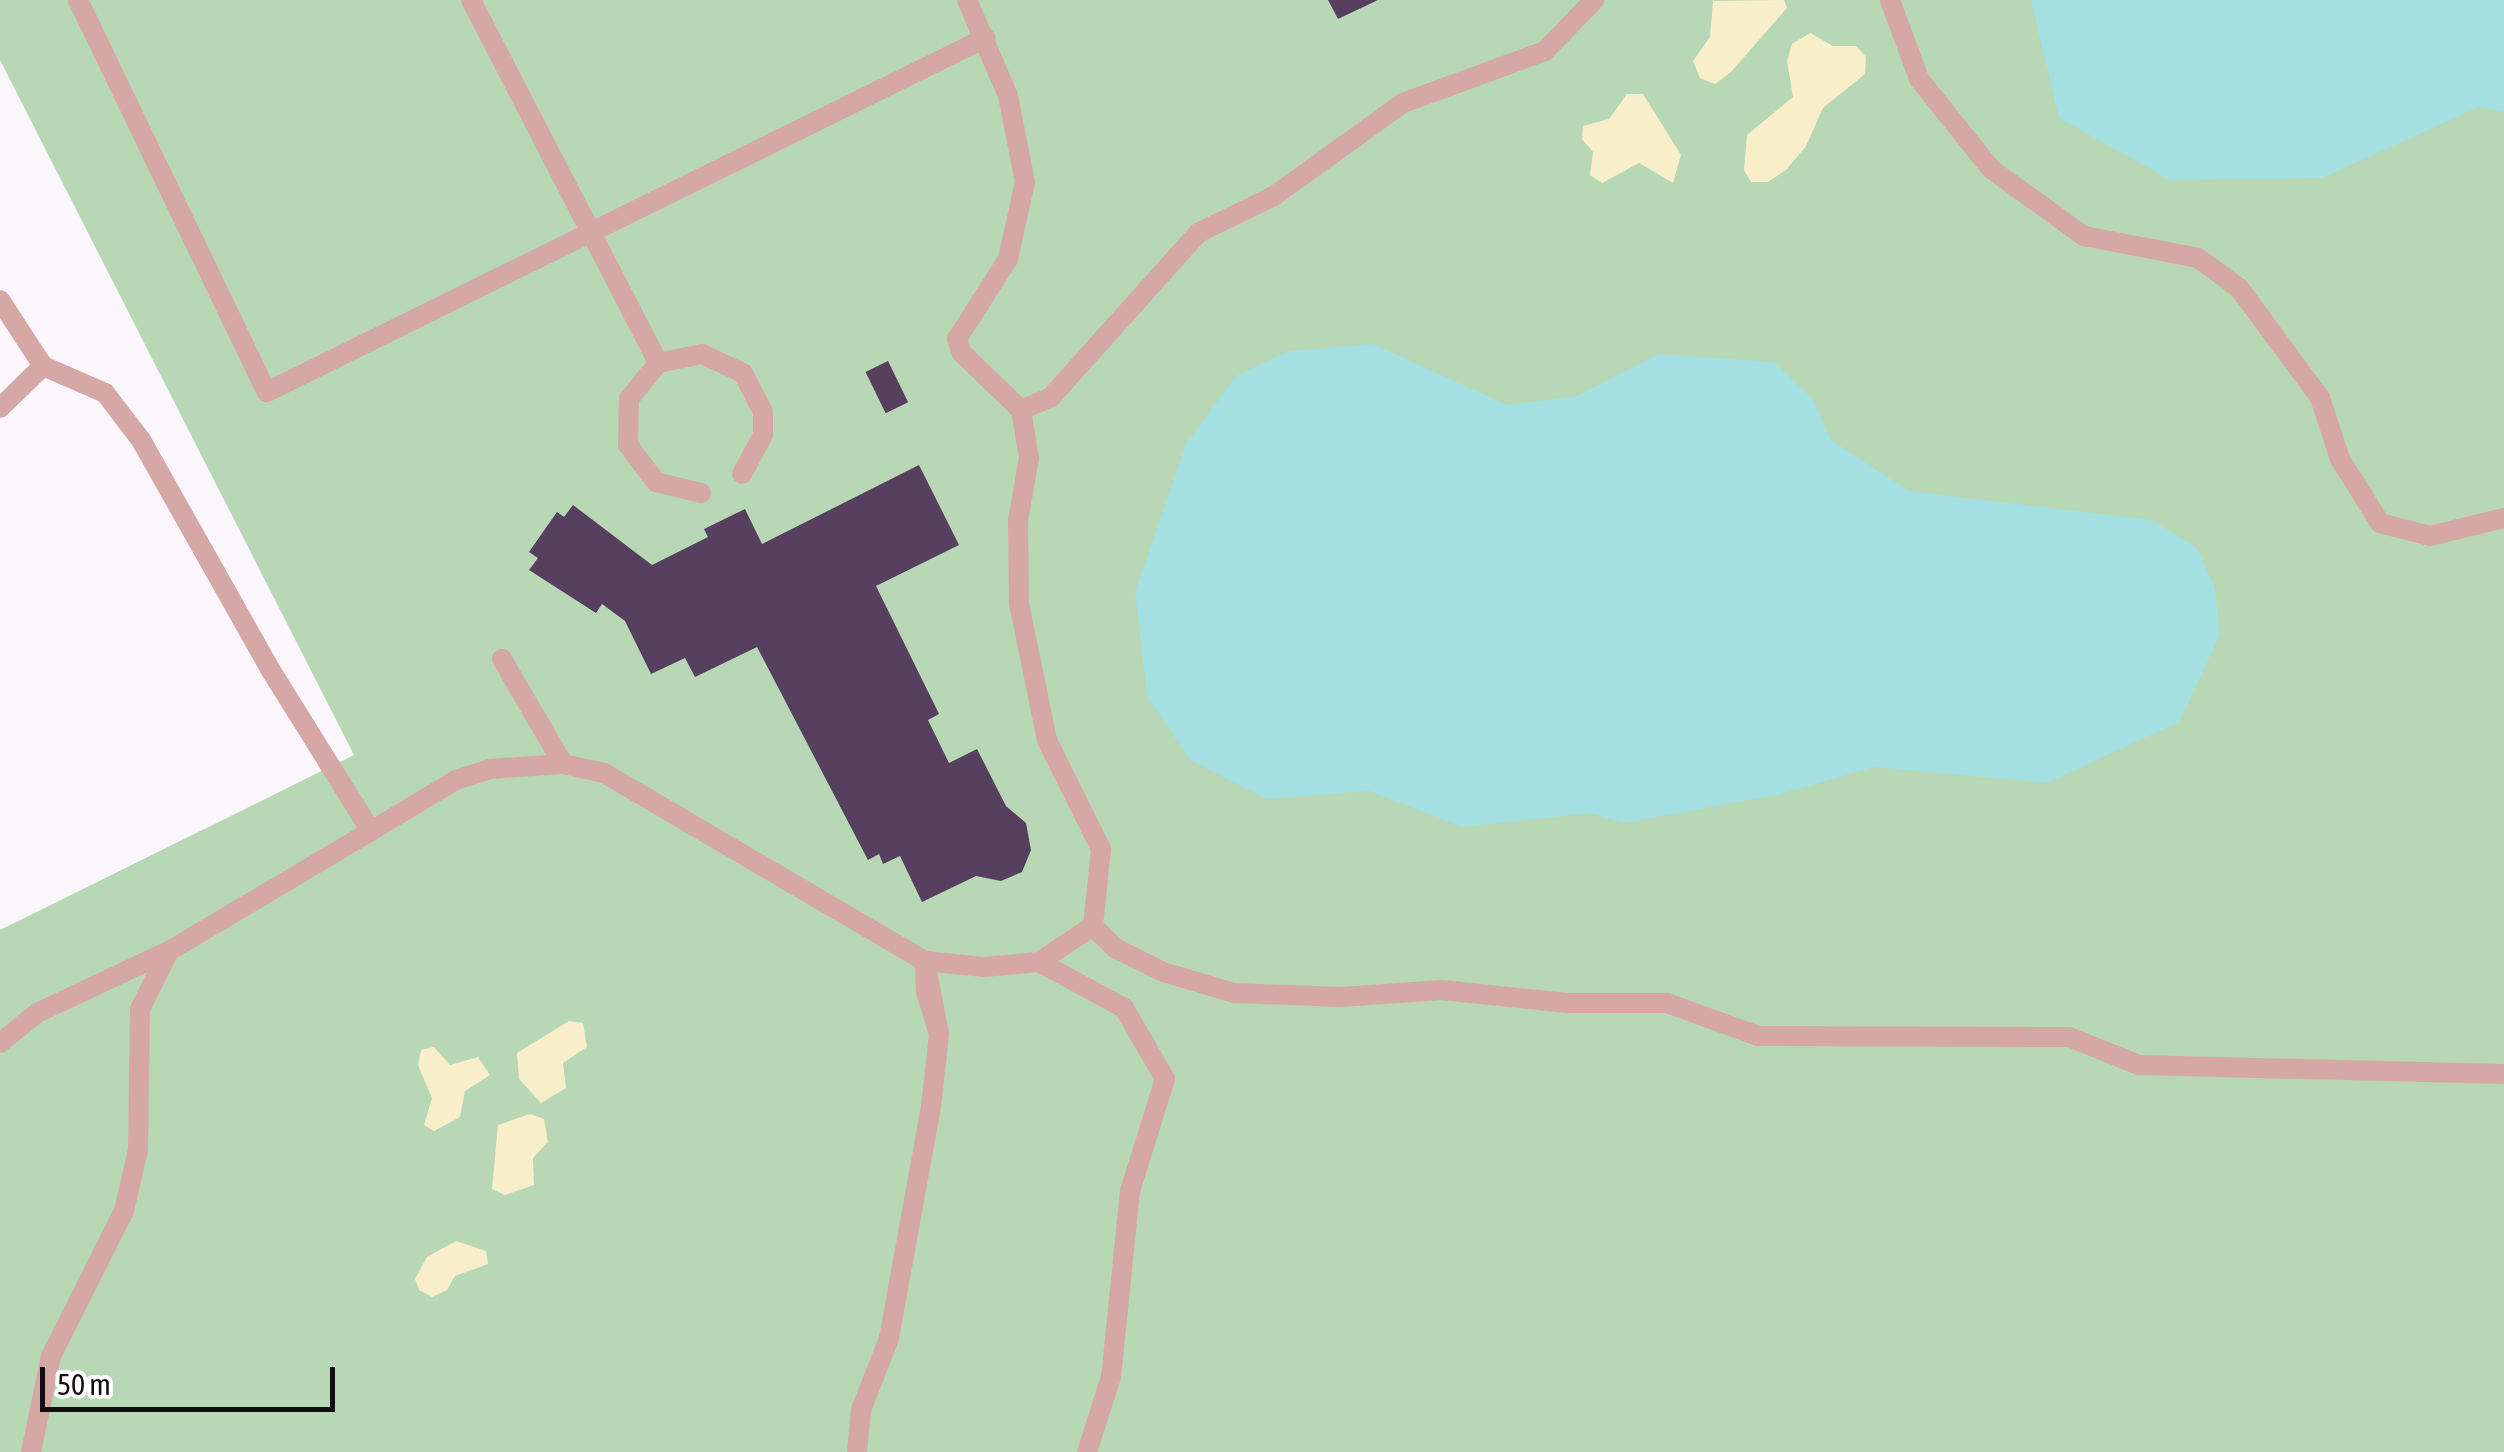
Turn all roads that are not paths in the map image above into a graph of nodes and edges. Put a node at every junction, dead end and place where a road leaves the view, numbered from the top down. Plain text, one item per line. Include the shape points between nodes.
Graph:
1 (78, 0) edge
2 (471, 0) edge
3 (966, 0) edge
4 (1594, 0) edge
5 (1890, 0) edge
6 (985, 38) junction
7 (593, 236) junction
8 (0, 300) edge
9 (658, 364) junction
10 (43, 366) junction
11 (0, 408) edge
12 (1021, 410) junction
13 (742, 474) dead end
14 (700, 493) dead end
15 (2504, 518) edge
16 (502, 659) dead end
17 (563, 764) junction
18 (371, 831) junction
19 (1092, 926) junction
20 (169, 951) junction
21 (926, 961) junction
22 (1039, 962) junction
23 (0, 1043) edge
24 (2504, 1074) edge
25 (30, 1452) edge
26 (857, 1452) edge
27 (1087, 1452) edge

1 - 7 lane via 268,392
2 - 7 lane
3 - 6 lane
4 - 12 lane via 1545,52 1402,102 1274,196 1198,233 1051,397
5 - 15 lane via 1920,78 1991,169 2084,236 2198,258 2239,288 2320,398 2340,460 2380,524 2430,536
6 - 7 lane
6 - 12 lane via 1008,96 1024,182 1008,259 957,339 962,353
7 - 9 lane
8 - 10 lane
9 - 13 lane via 702,354 743,373 756,391 764,424 756,456
9 - 14 lane via 629,399 628,444 656,482
10 - 11 lane
10 - 18 lane via 104,393 140,440 270,670
12 - 19 lane via 1029,458 1018,521 1018,604 1047,740 1100,849
16 - 17 lane
17 - 18 lane via 489,769 456,780
17 - 21 lane via 604,773
18 - 20 lane
19 - 22 lane
19 - 24 lane via 1114,948 1163,972 1234,993 1342,997 1442,990 1567,1003 1667,1003 1758,1036 2070,1037 2139,1065
20 - 23 lane via 38,1014
20 - 25 lane via 140,1008 138,1150 124,1211 51,1356
21 - 22 lane via 984,967
21 - 26 lane via 926,992 939,1034 889,1338 861,1410
22 - 27 lane via 1124,1008 1164,1079 1130,1191 1111,1377

